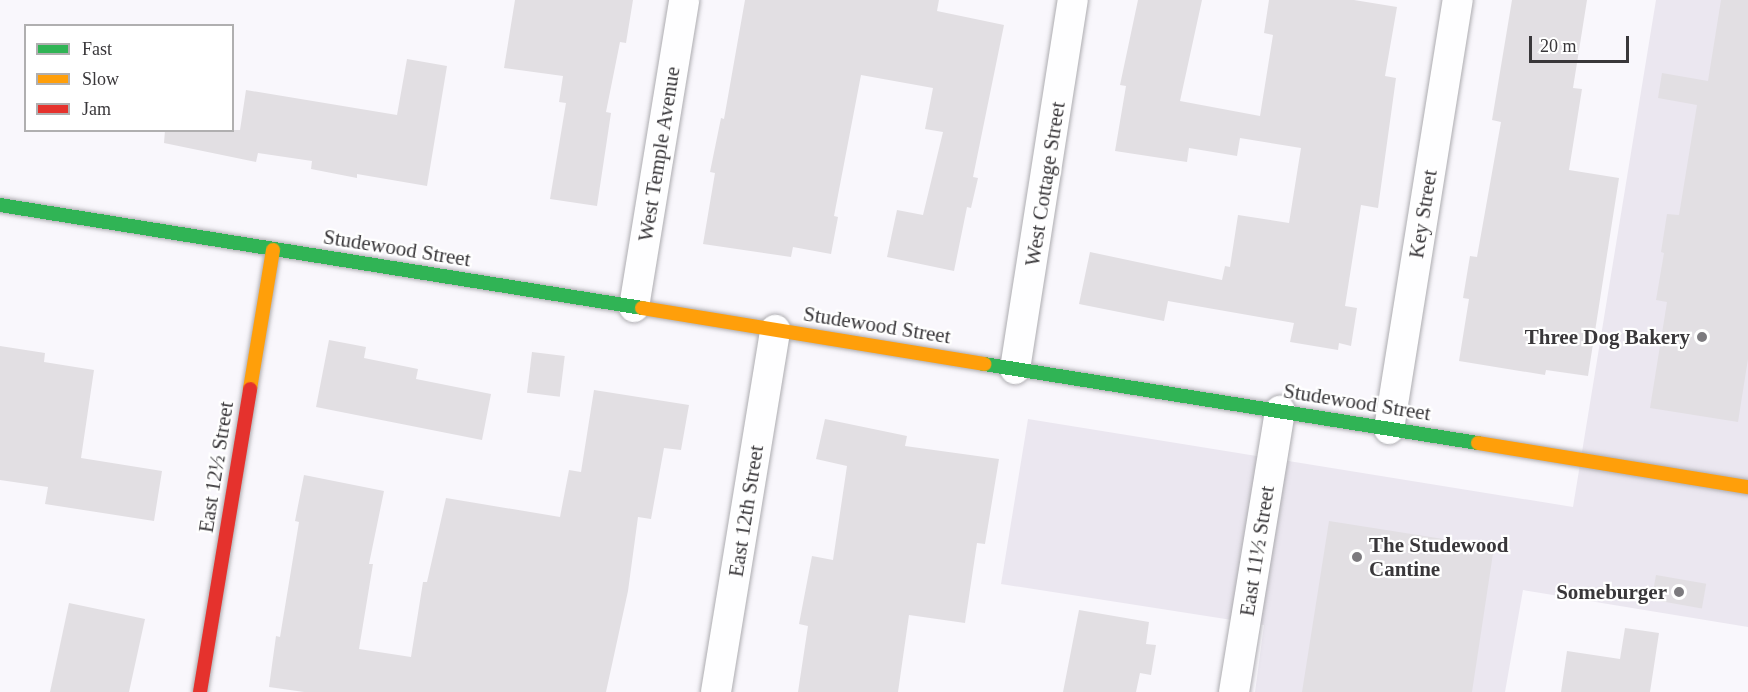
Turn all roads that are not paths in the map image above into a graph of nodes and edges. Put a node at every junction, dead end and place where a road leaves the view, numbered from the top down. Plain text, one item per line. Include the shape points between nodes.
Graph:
1 (684, 0) edge
2 (1073, 0) edge
3 (1458, 0) edge
4 (0, 205) edge
5 (273, 250) junction
6 (634, 307) junction
7 (775, 330) junction
8 (1016, 369) junction
9 (1280, 411) junction
10 (1389, 429) junction
11 (1748, 487) edge
12 (200, 692) edge
13 (716, 692) edge
14 (1234, 692) edge

1 - 6 street, West Temple Avenue
2 - 8 street, West Cottage Street
3 - 10 street, Key Street
4 - 5 main road, Studewood Street
5 - 6 main road, Studewood Street
5 - 12 main road, East 12½ Street
6 - 7 main road, Studewood Street
7 - 8 main road, Studewood Street
7 - 13 street, East 12th Street
8 - 9 main road, Studewood Street
9 - 10 main road, Studewood Street
9 - 14 street, East 11½ Street
10 - 11 main road, Studewood Street

